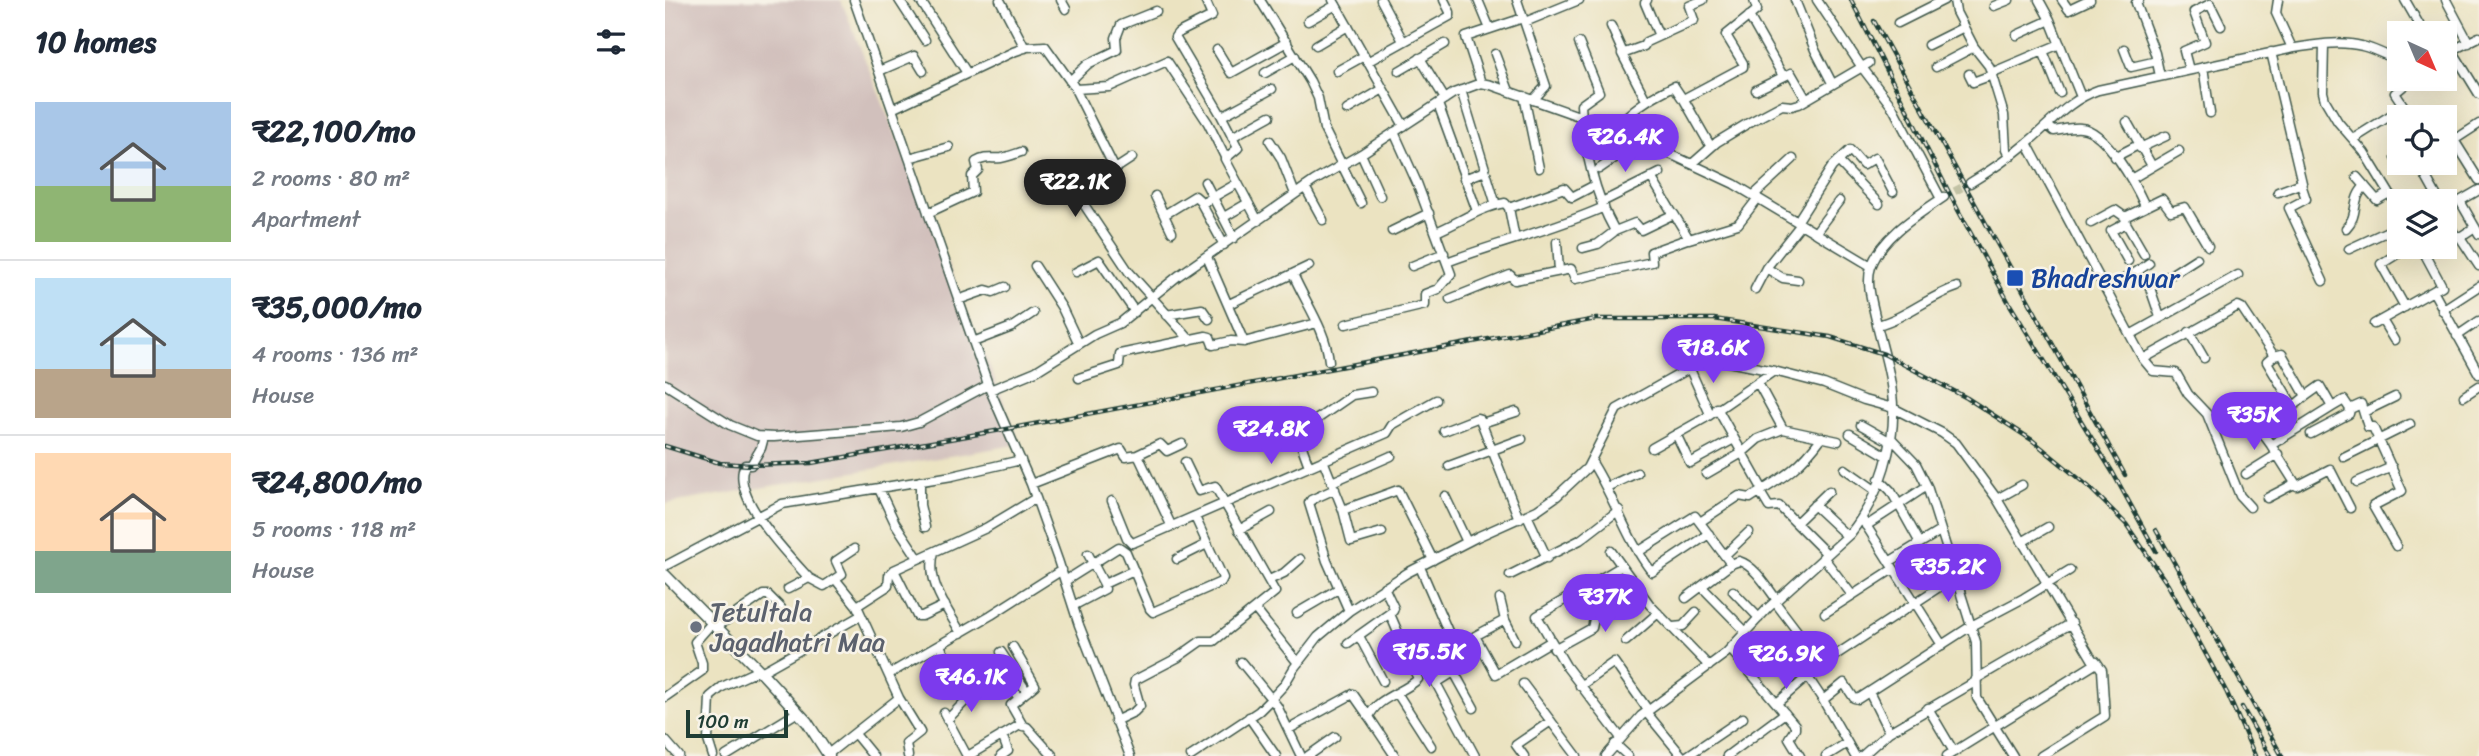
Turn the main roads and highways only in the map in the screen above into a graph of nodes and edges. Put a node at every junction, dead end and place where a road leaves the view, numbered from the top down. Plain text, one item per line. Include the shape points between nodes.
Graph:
1 (665, 575) edge
2 (828, 755) edge

1 - 2 main road via 798,712

